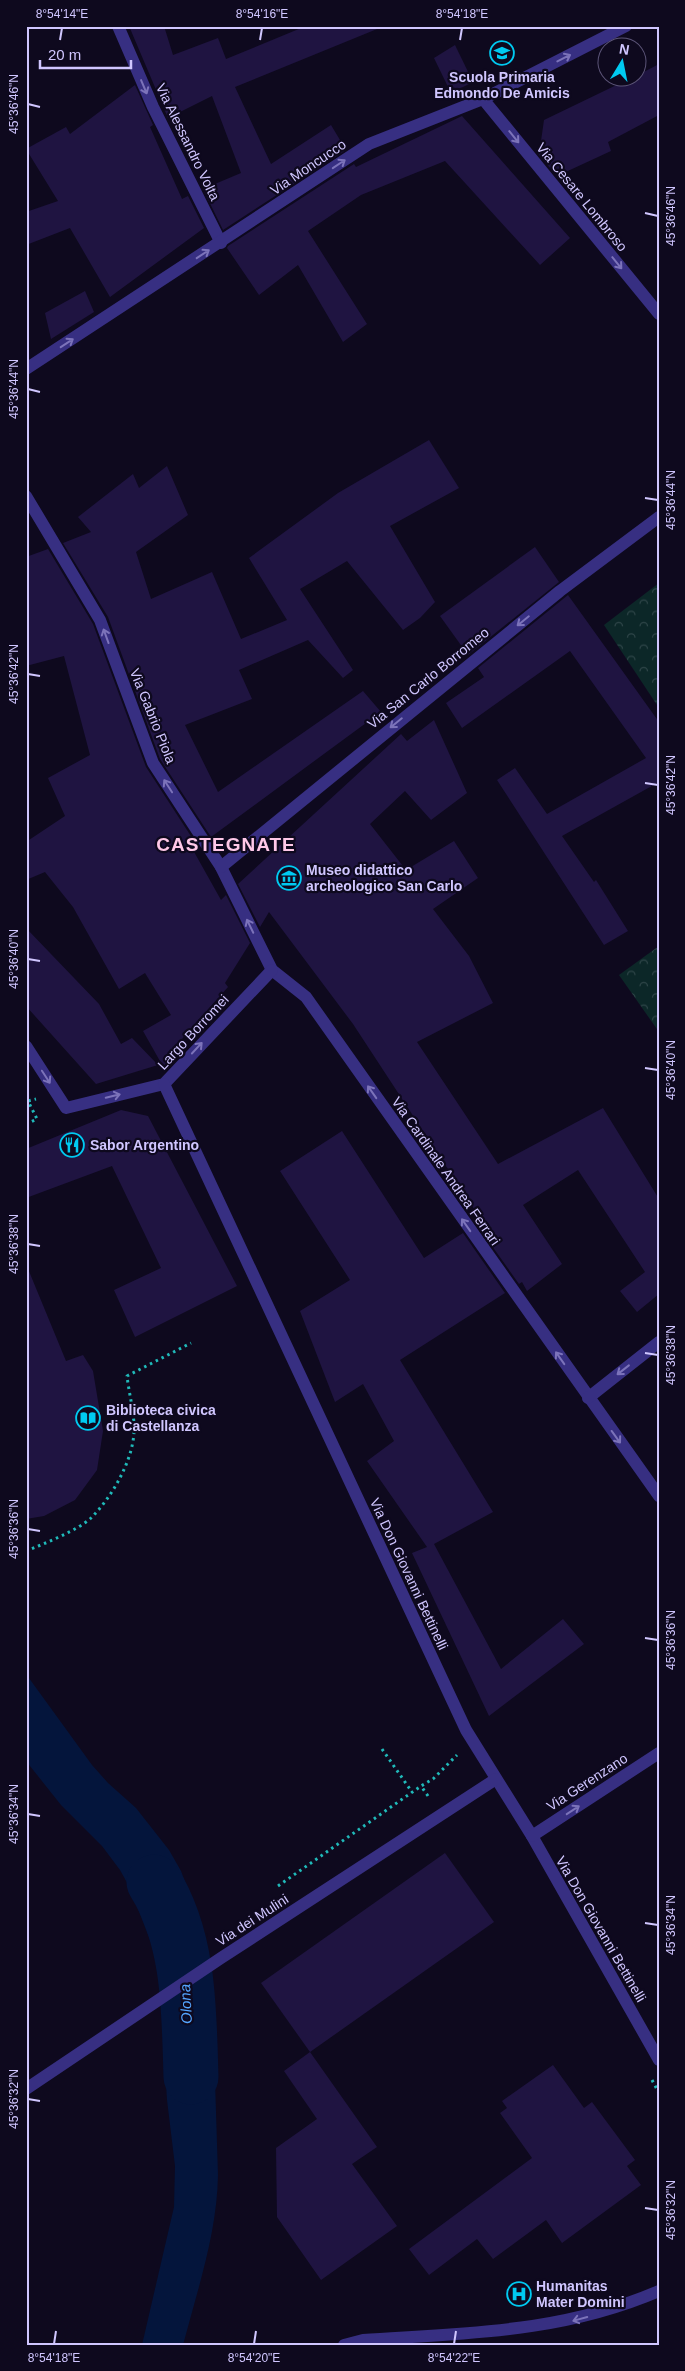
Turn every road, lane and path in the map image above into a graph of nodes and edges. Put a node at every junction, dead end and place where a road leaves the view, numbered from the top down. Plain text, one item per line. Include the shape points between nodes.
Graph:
1 (118, 26) edge
2 (626, 26) edge
3 (483, 100) junction
4 (221, 243) junction
5 (659, 314) edge
6 (26, 369) edge
7 (26, 496) edge
8 (659, 517) edge
9 (221, 867) junction
10 (272, 970) junction
11 (26, 1046) edge
12 (164, 1084) junction
13 (659, 1342) edge
14 (191, 1343) dead end
15 (588, 1398) junction
16 (659, 1496) edge
17 (26, 1551) edge
18 (382, 1749) dead end
19 (659, 1753) edge
20 (496, 1779) junction
21 (420, 1786) dead end
22 (412, 1792) junction
23 (532, 1836) junction
24 (278, 1886) dead end
25 (659, 2060) edge
26 (26, 2090) edge
27 (659, 2292) edge
28 (344, 2345) edge

1 -> 4 street, Via Alessandro Volta via 153,107
3 -> 2 street, Via Moncucco
4 -> 3 street, Via Moncucco via 369,144
3 -> 5 street, Via Cesare Lombroso
6 -> 4 street, Via Moncucco
9 -> 7 street, Via Gabrio Piola via 153,763 100,620
8 -> 9 street, Via San Carlo Borromeo via 560,591
10 -> 9 street, Via Gabrio Piola
12 -> 10 street, Largo Borromei
15 -> 10 street, Via Cardinale Andrea Ferrari via 306,997
11 -> 12 street, Largo Borromei via 66,1108
12 - 20 street, Via Don Giovanni Bettinelli via 466,1730
13 -> 15 street
14 - 17 path via 126,1376 134,1433 126,1464 110,1493 90,1518
15 -> 16 street, Via Cardinale Andrea Ferrari
18 - 22 path
23 -> 19 street, Via Gerenzano
20 - 23 street, Via Don Giovanni Bettinelli
20 - 26 street, Via dei Mulini
21 - 22 path
22 - 24 path
23 - 25 street, Via Don Giovanni Bettinelli
27 -> 28 street via 610,2311 554,2324 363,2340

